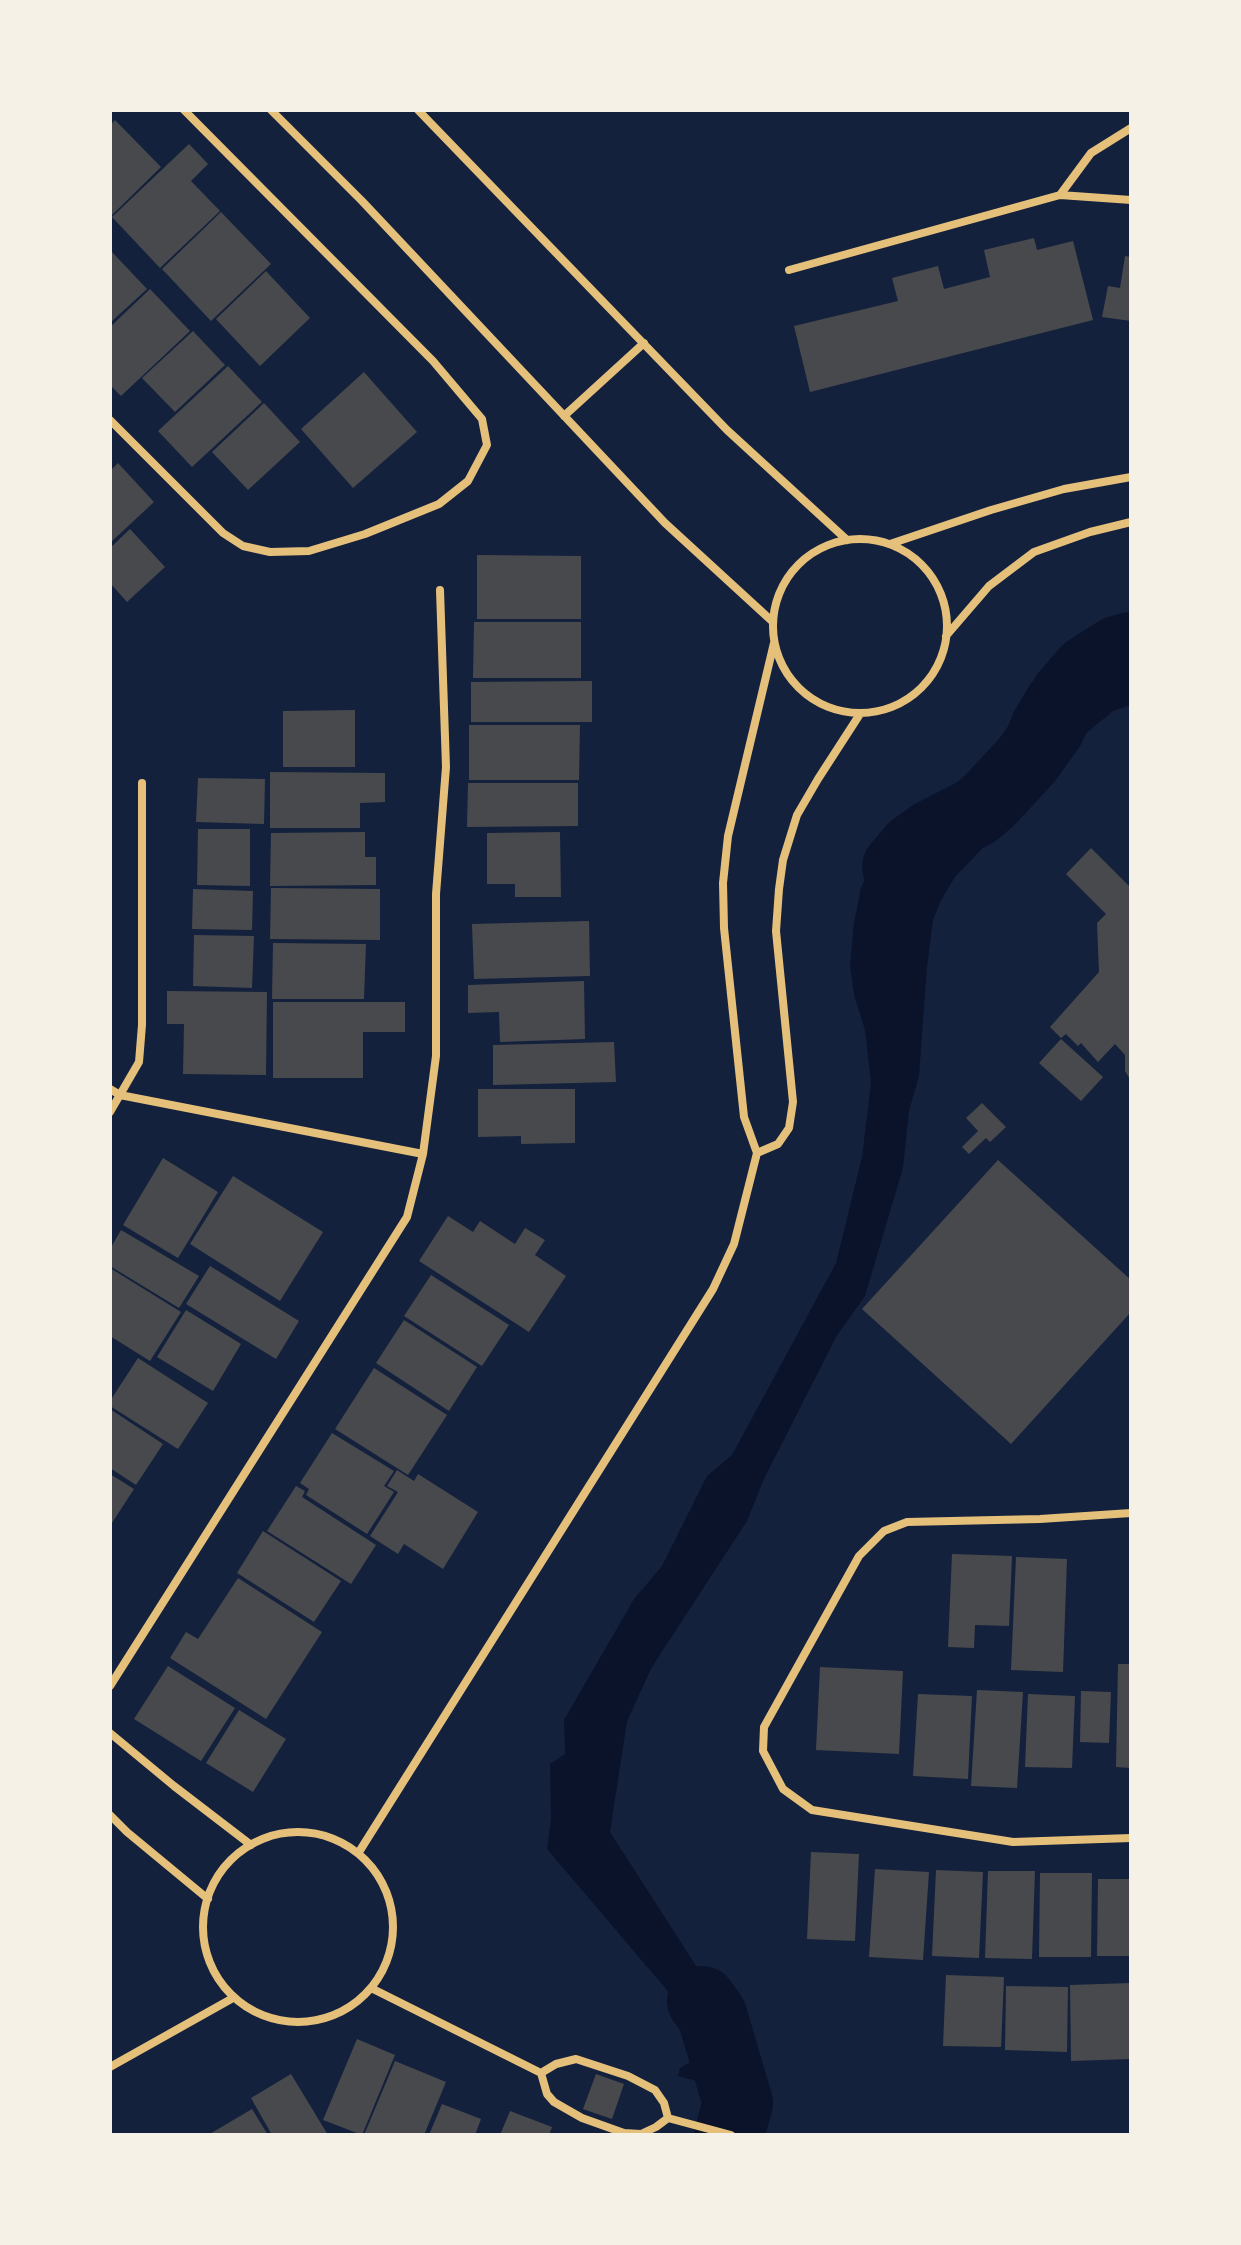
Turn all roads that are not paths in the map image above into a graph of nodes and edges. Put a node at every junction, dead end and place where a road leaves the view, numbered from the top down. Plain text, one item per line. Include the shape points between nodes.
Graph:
1 (184, 110) edge
2 (271, 110) edge
3 (418, 110) edge
4 (1131, 128) edge
5 (1060, 195) junction
6 (1131, 200) edge
7 (789, 270) dead end
8 (644, 343) junction
9 (564, 416) junction
10 (110, 420) edge
11 (1131, 477) edge
12 (1131, 522) edge
13 (847, 540) junction
14 (890, 544) junction
15 (440, 590) dead end
16 (773, 622) junction
17 (946, 636) junction
18 (774, 643) junction
19 (860, 714) junction
20 (142, 783) dead end
21 (110, 1089) edge
22 (120, 1095) junction
23 (110, 1112) edge
24 (757, 1153) junction
25 (423, 1154) junction
26 (1131, 1513) edge
27 (110, 1686) edge
28 (110, 1733) edge
29 (110, 1815) edge
30 (1131, 1838) edge
31 (251, 1845) junction
32 (359, 1852) junction
33 (208, 1899) junction
34 (371, 1988) junction
35 (233, 1998) junction
36 (110, 2067) edge
37 (541, 2073) junction
38 (668, 2118) junction
39 (731, 2135) edge

1 - 10 street via 433,361 482,419 487,445 468,481 439,504 309,551 270,552 243,546 223,533
2 - 9 street
3 - 8 street
4 - 5 street via 1091,153
5 - 6 street
5 - 7 street
8 - 9 street
8 - 13 street via 727,430
9 - 16 street via 665,523
11 - 14 street via 1050,493
12 - 17 street via 1034,552 989,586
13 - 14 street
13 - 16 street via 804,559 777,599
14 - 17 street via 915,558 935,580 945,607
15 - 25 street via 446,767 436,894 436,1056
16 - 18 street
17 - 19 street via 942,657 918,691 901,703
18 - 19 street via 795,685 814,701
18 - 24 street via 728,836 723,883 744,1117
19 - 24 street via 797,815 783,860 776,931 793,1102 789,1128 778,1144
20 - 22 street via 142,1025 139,1062
21 - 22 street
22 - 23 street
22 - 25 street
24 - 32 street via 734,1244 713,1289
25 - 27 street via 407,1217
26 - 30 street via 907,1522 884,1531 859,1556 764,1727 763,1751 783,1789 812,1810 1013,1842
28 - 31 street
29 - 33 street
31 - 32 street via 298,1831 330,1837
31 - 33 street via 215,1879
32 - 34 street via 379,1876 390,1903 393,1933 387,1962
33 - 35 street via 203,1942 213,1973
34 - 35 street via 349,2008 321,2020 290,2023 261,2016
34 - 37 street
35 - 36 street
37 - 38 street via 576,2059 628,2076 655,2090
37 - 38 street via 547,2094 561,2107 624,2133 641,2134
38 - 39 street

